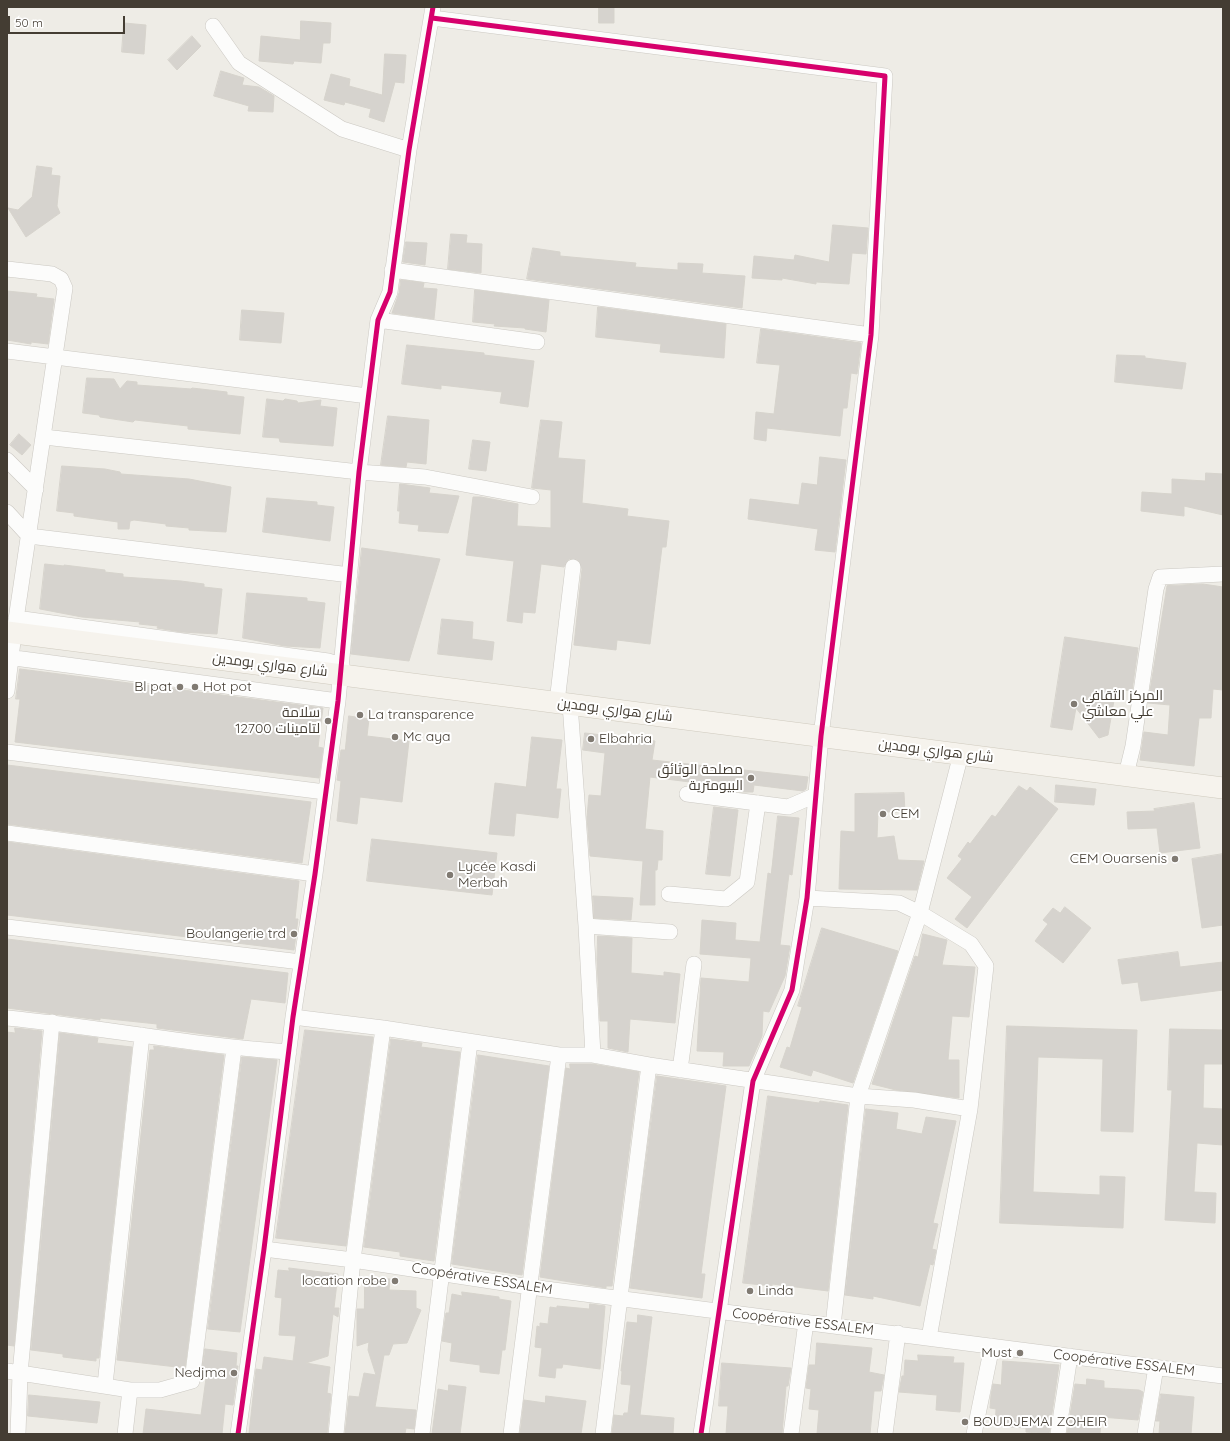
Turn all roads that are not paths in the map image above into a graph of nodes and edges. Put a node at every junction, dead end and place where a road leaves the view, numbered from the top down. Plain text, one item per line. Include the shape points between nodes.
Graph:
1 (432, 12) edge
2 (213, 26) dead end
3 (409, 150) junction
4 (7, 269) edge
5 (392, 270) junction
6 (378, 320) junction
7 (871, 335) junction
8 (537, 342) dead end
9 (7, 351) edge
10 (56, 357) junction
11 (368, 396) junction
12 (44, 437) junction
13 (7, 460) edge
14 (359, 472) junction
15 (36, 489) junction
16 (532, 497) dead end
17 (7, 512) edge
18 (29, 536) junction
19 (573, 567) dead end
20 (1223, 574) edge
21 (350, 575) junction
22 (12, 627) edge
23 (9, 657) edge
24 (341, 670) junction
25 (7, 691) edge
26 (338, 702) junction
27 (563, 703) junction
28 (821, 736) junction
29 (7, 752) edge
30 (960, 754) junction
31 (1126, 775) junction
32 (1223, 788) edge
33 (325, 792) junction
34 (687, 794) dead end
35 (816, 795) junction
36 (758, 803) junction
37 (7, 833) edge
38 (315, 874) junction
39 (669, 894) dead end
40 (807, 898) junction
41 (920, 913) junction
42 (586, 926) junction
43 (7, 927) edge
44 (670, 932) dead end
45 (301, 962) junction
46 (694, 964) dead end
47 (293, 1017) junction
48 (7, 1018) edge
49 (52, 1022) junction
50 (383, 1028) junction
51 (142, 1035) junction
52 (470, 1042) junction
53 (234, 1048) junction
54 (289, 1052) junction
55 (559, 1055) junction
56 (594, 1055) junction
57 (649, 1065) junction
58 (680, 1070) junction
59 (753, 1081) junction
60 (858, 1096) junction
61 (970, 1110) junction
62 (264, 1249) junction
63 (353, 1260) junction
64 (440, 1273) junction
65 (530, 1287) junction
66 (621, 1299) junction
67 (720, 1311) junction
68 (806, 1322) junction
69 (833, 1326) junction
70 (898, 1333) junction
71 (929, 1338) junction
72 (992, 1346) junction
73 (1070, 1356) junction
74 (1156, 1367) junction
75 (14, 1373) edge
76 (1223, 1376) edge
77 (105, 1385) junction
78 (130, 1390) junction
79 (18, 1434) edge
80 (125, 1434) edge
81 (238, 1434) edge
82 (336, 1434) edge
83 (422, 1434) edge
84 (511, 1434) edge
85 (602, 1434) edge
86 (701, 1434) edge
87 (791, 1434) edge
88 (885, 1434) edge
89 (974, 1434) edge
90 (1058, 1434) edge
91 (1145, 1434) edge

1 - 3 street
1 - 7 street via 885,76
2 - 3 street via 240,63 342,129
3 - 5 street
4 - 10 street via 52,274 61,279 65,288
5 - 6 street via 390,292
5 - 7 street
6 - 8 street
6 - 11 street
7 - 28 street
9 - 10 street
10 - 11 street
10 - 12 street
11 - 14 street
12 - 14 street
12 - 15 street
13 - 15 street
14 - 16 street via 425,477
14 - 21 street
15 - 18 street
17 - 18 street
18 - 21 street
18 - 22 street
19 - 27 street
20 - 31 street via 1160,577
21 - 24 street
22 - 23 street
22 - 24 main road, شارع هواري بومدين
23 - 25 street
23 - 26 street
24 - 26 street
24 - 27 main road, شارع هواري بومدين
26 - 33 street
27 - 28 main road, شارع هواري بومدين
27 - 42 street
28 - 30 main road, شارع هواري بومدين
28 - 35 street
29 - 33 street
30 - 31 main road, شارع هواري بومدين
30 - 41 street
31 - 32 main road, شارع هواري بومدين
33 - 38 street
34 - 36 street
35 - 36 street via 788,807
35 - 40 street
36 - 39 street via 747,882 726,899
37 - 38 street
38 - 45 street
40 - 41 street via 899,903
40 - 59 street via 792,990
41 - 60 street
41 - 61 street via 971,944 986,966
42 - 44 street
42 - 56 street
43 - 45 street
45 - 47 street
46 - 58 street
47 - 50 street
47 - 54 street
48 - 49 street
49 - 51 street
49 - 75 street
50 - 52 street
50 - 63 street
51 - 53 street
51 - 77 street
52 - 55 street
52 - 64 street
53 - 54 street
53 - 78 street via 192,1381 160,1390
54 - 62 street
55 - 56 street
55 - 65 street
56 - 57 street
57 - 58 street
57 - 66 street
58 - 59 street
59 - 60 street
59 - 67 street
60 - 61 street via 914,1100
60 - 69 street
61 - 71 street
62 - 63 street, Coopérative ESSALEM
62 - 81 street
63 - 64 street, Coopérative ESSALEM
63 - 82 street
64 - 65 street, Coopérative ESSALEM
64 - 83 street
65 - 66 street, Coopérative ESSALEM
65 - 84 street
66 - 67 street, Coopérative ESSALEM
66 - 85 street
67 - 68 street, Coopérative ESSALEM
67 - 86 street
68 - 69 street, Coopérative ESSALEM
68 - 87 street
69 - 70 street, Coopérative ESSALEM
70 - 71 street, Coopérative ESSALEM
70 - 88 street
71 - 72 street, Coopérative ESSALEM
72 - 73 street, Coopérative ESSALEM
72 - 89 street
73 - 74 street, Coopérative ESSALEM
73 - 90 street
74 - 76 street, Coopérative ESSALEM
74 - 91 street
75 - 77 street
75 - 79 street
77 - 78 street
78 - 80 street

